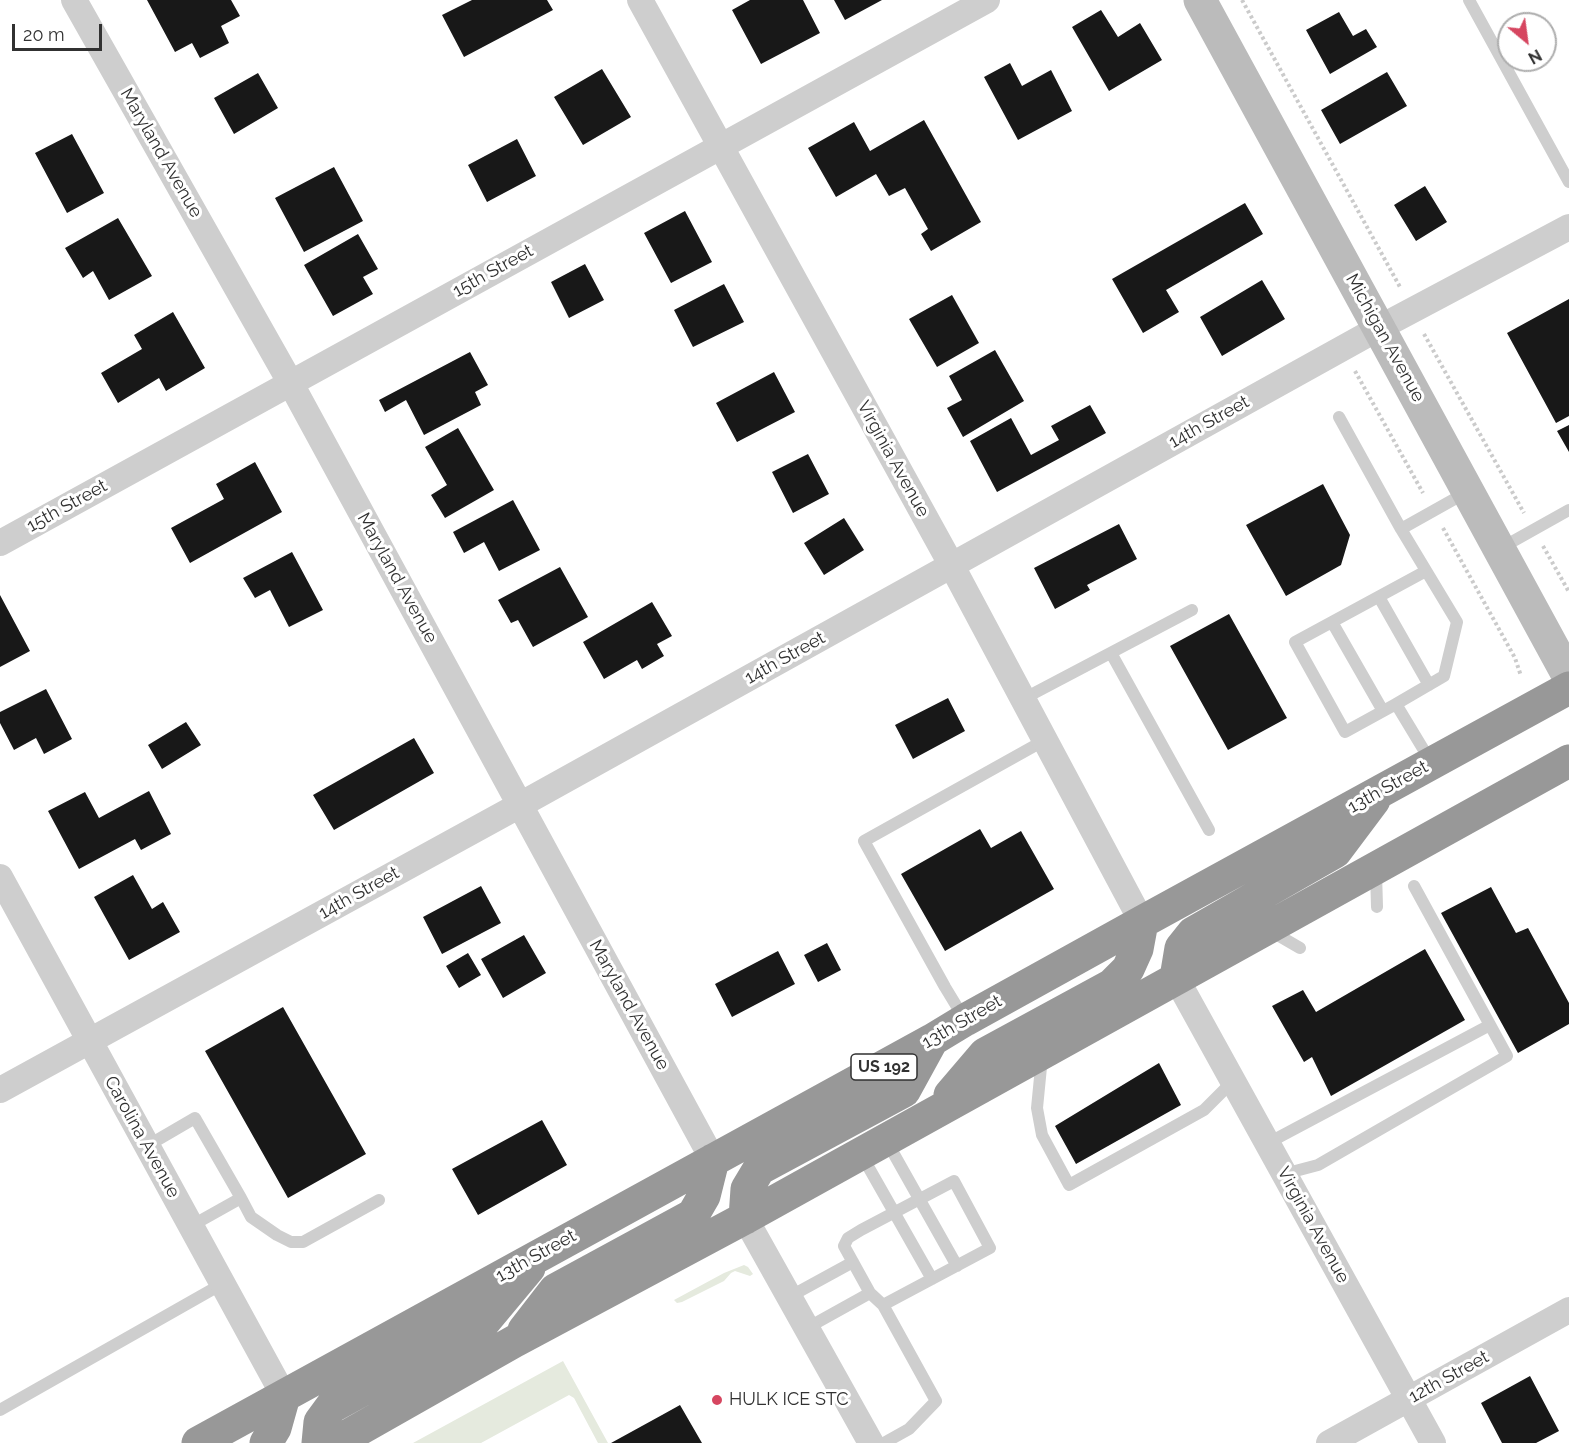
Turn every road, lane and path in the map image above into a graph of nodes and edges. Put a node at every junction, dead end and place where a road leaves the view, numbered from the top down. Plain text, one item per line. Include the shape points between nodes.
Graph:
1 (74, 0) edge
2 (640, 0) edge
3 (987, 0) edge
4 (1200, 0) edge
5 (1469, 0) edge
6 (722, 146) junction
7 (1569, 182) edge
8 (1569, 226) edge
9 (1379, 328) junction
10 (290, 382) junction
11 (1339, 417) dead end
12 (1468, 492) junction
13 (1569, 510) edge
14 (1401, 529) junction
15 (0, 543) edge
16 (1500, 549) junction
17 (952, 566) junction
18 (1426, 571) junction
19 (1379, 597) junction
20 (1192, 610) dead end
21 (1332, 622) junction
22 (1111, 652) junction
23 (1569, 677) edge
24 (1428, 685) junction
25 (1569, 688) edge
26 (1023, 699) junction
27 (1396, 704) junction
28 (1383, 711) junction
29 (1045, 740) junction
30 (1569, 761) edge
31 (1432, 763) junction
32 (1381, 791) junction
33 (520, 805) junction
34 (1209, 830) dead end
35 (1376, 867) junction
36 (0, 878) edge
37 (1414, 886) dead end
38 (1377, 907) dead end
39 (1142, 922) junction
40 (1265, 928) junction
41 (1300, 948) dead end
42 (1176, 978) junction
43 (965, 1020) junction
44 (1490, 1025) junction
45 (89, 1040) junction
46 (932, 1040) junction
47 (1042, 1053) junction
48 (1233, 1081) junction
49 (0, 1090) edge
50 (935, 1112) junction
51 (1268, 1143) junction
52 (147, 1146) junction
53 (873, 1146) junction
54 (713, 1160) junction
55 (1284, 1174) junction
56 (240, 1198) junction
57 (919, 1199) junction
58 (379, 1200) dead end
59 (894, 1211) junction
60 (745, 1218) junction
61 (191, 1226) junction
62 (542, 1253) junction
63 (853, 1262) junction
64 (957, 1266) junction
65 (932, 1279) junction
66 (222, 1284) junction
67 (870, 1293) junction
68 (789, 1298) junction
69 (883, 1305) junction
70 (1569, 1310) edge
71 (807, 1328) junction
72 (515, 1341) junction
73 (284, 1396) junction
74 (1409, 1399) junction
75 (0, 1410) edge
76 (198, 1443) edge
77 (266, 1443) edge
78 (318, 1443) edge
79 (335, 1443) edge
80 (872, 1443) edge
81 (884, 1443) edge
82 (1329, 1443) edge
83 (1433, 1443) edge

1 - 10 street, Maryland Avenue
2 - 6 street, Virginia Avenue
3 - 6 street, 15th Street
4 - 9 street, Michigan Avenue
5 - 7 lane
6 - 10 street, 15th Street
6 - 17 street, Virginia Avenue
8 - 9 street, 14th Street
9 - 12 street, Michigan Avenue
9 - 17 street, 14th Street
10 - 15 street, 15th Street
10 - 33 street, Maryland Avenue
11 - 14 lane
12 - 14 lane
12 - 16 street, Michigan Avenue
13 - 16 lane
14 - 18 lane
16 - 23 street, Michigan Avenue
17 - 26 street, Virginia Avenue
17 - 33 street, 14th Street
18 - 19 lane
18 - 24 lane via 1457,622 1444,676
19 - 21 lane
19 - 24 lane
20 - 22 lane
21 - 28 lane
21 - 28 lane via 1295,642 1345,732
22 - 26 lane
22 - 34 lane
24 - 27 lane
25 - 31 highway, 13th Street / US 192
26 - 29 street, Virginia Avenue
27 - 28 lane
27 - 31 lane
29 - 39 street, Virginia Avenue
29 - 43 lane via 864,841
30 - 35 highway
31 - 32 highway, 13th Street / US 192
32 - 39 highway, 13th Street / US 192
32 - 42 highway via 1335,852 1192,933 1181,948
33 - 45 street, 14th Street
33 - 54 street, Maryland Avenue
35 - 38 lane
35 - 40 highway
36 - 45 street, Carolina Avenue
37 - 44 lane
39 - 43 highway, 13th Street / US 192
39 - 50 highway via 1128,969 1113,985 985,1054
40 - 41 lane
40 - 42 highway
42 - 47 highway
42 - 48 street, Virginia Avenue
43 - 46 highway, 13th Street / US 192
44 - 51 lane
44 - 55 lane via 1507,1056 1318,1165
45 - 49 street, 14th Street
45 - 52 street, Carolina Avenue
46 - 54 highway, 13th Street / US 192
46 - 60 highway via 904,1091 759,1169 747,1189
47 - 48 lane via 1037,1108 1042,1135 1069,1185 1204,1110
47 - 50 highway
48 - 51 street, Virginia Avenue
50 - 53 highway
51 - 55 street, Virginia Avenue
52 - 56 lane via 195,1118
52 - 61 street, Carolina Avenue
53 - 57 lane
53 - 59 lane
53 - 60 highway
54 - 62 highway, 13th Street / US 192
54 - 72 highway via 704,1196 693,1215 555,1290
55 - 74 street, Virginia Avenue
56 - 58 lane via 251,1217 291,1242 303,1242
56 - 61 lane
57 - 59 lane
57 - 64 lane
57 - 64 lane via 954,1181 990,1248
59 - 63 lane via 848,1238 844,1246
59 - 65 lane
60 - 68 street
60 - 72 highway
61 - 66 street, Carolina Avenue
62 - 73 highway, 13th Street / US 192
62 - 78 highway via 484,1322 331,1407 320,1422
63 - 67 lane
63 - 68 lane
64 - 65 lane
65 - 69 lane
66 - 73 street, Carolina Avenue
66 - 75 lane
67 - 69 lane
67 - 71 lane
68 - 71 street
69 - 81 lane via 936,1401 909,1429
70 - 74 street, 12th Street
71 - 80 street
72 - 79 highway
73 - 76 highway, 13th Street / US 192
73 - 77 highway via 275,1428
74 - 82 street, 12th Street
74 - 83 street, Virginia Avenue

